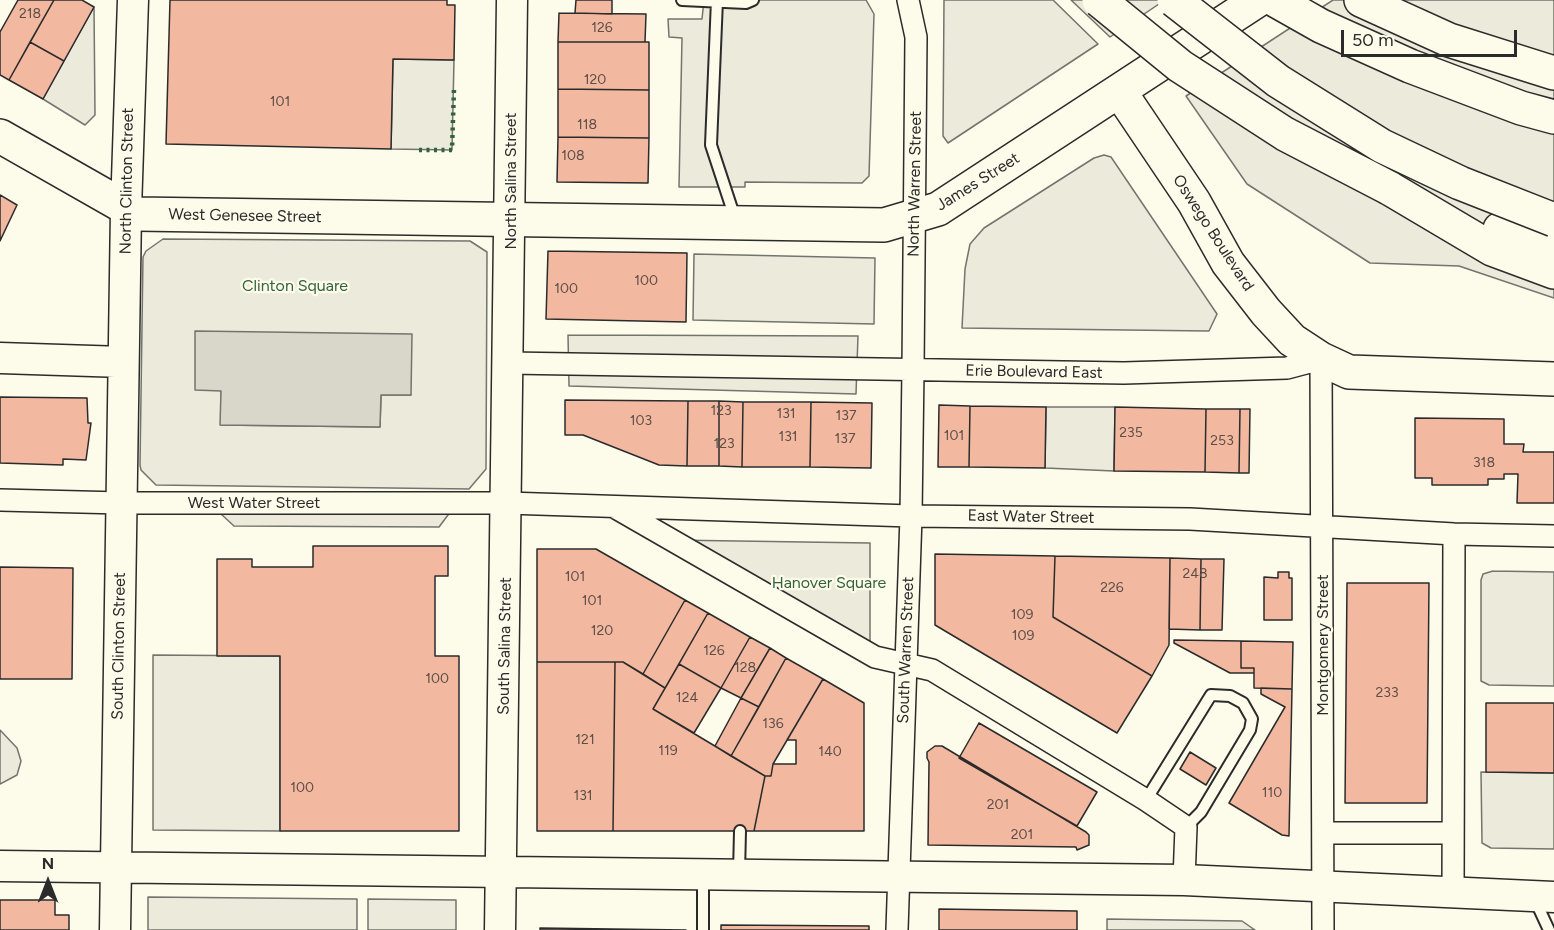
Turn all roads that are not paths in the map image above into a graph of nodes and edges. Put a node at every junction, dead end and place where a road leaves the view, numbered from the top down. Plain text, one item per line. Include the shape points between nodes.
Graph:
1 (133, 0) edge
2 (512, 0) edge
3 (682, 0) edge
4 (753, 0) edge
5 (908, 0) edge
6 (1099, 0) edge
7 (1174, 0) edge
8 (1258, 0) edge
9 (1275, 0) edge
10 (1361, 0) edge
11 (717, 1) edge
12 (1554, 73) edge
13 (1120, 92) junction
14 (1554, 117) edge
15 (0, 136) edge
16 (1389, 188) junction
17 (126, 210) junction
18 (914, 217) junction
19 (1554, 220) edge
20 (510, 221) junction
21 (736, 223) junction
22 (1554, 247) edge
23 (1554, 272) edge
24 (0, 358) edge
25 (1321, 359) junction
26 (123, 362) junction
27 (509, 363) junction
28 (913, 369) junction
29 (1554, 379) edge
30 (0, 500) edge
31 (121, 503) junction
32 (507, 503) junction
33 (613, 507) junction
34 (911, 516) junction
35 (1323, 525) junction
36 (1454, 534) junction
37 (1554, 536) edge
38 (905, 665) junction
39 (1146, 800) junction
40 (1186, 827) junction
41 (740, 831) dead end
42 (1323, 833) junction
43 (1453, 833) junction
44 (0, 866) edge
45 (115, 868) junction
46 (501, 871) junction
47 (704, 873) junction
48 (739, 874) junction
49 (897, 876) junction
50 (1184, 880) junction
51 (1322, 886) junction
52 (1453, 894) junction
53 (1544, 897) edge
54 (115, 930) edge
55 (500, 930) edge
56 (704, 930) edge
57 (897, 930) edge
58 (1323, 930) edge
59 (1549, 930) edge

1 - 17 street, North Clinton Street
2 - 20 street, North Salina Street
3 - 11 lane
4 - 11 lane
5 - 18 street, North Warren Street via 916,37
6 - 16 main road, bridge via 1180,66 1286,134
7 - 19 main road, bridge via 1278,81 1382,146 1460,183
8 - 13 main road, James Street
9 - 14 main road via 1321,26 1410,66
10 - 12 main road via 1449,40
11 - 21 lane via 711,145
13 - 18 main road, James Street via 938,209
13 - 25 main road, Oswego Boulevard via 1194,202 1228,263 1280,328
15 - 17 main road, West Genesee Street
16 - 22 main road via 1441,210
16 - 23 main road via 1492,249
17 - 20 main road, West Genesee Street via 137,214
17 - 26 street, North Clinton Street
18 - 21 main road, James Street via 884,225
18 - 28 street, North Warren Street
20 - 21 main road, James Street
20 - 27 street, North Salina Street
24 - 26 street
25 - 28 street, Erie Boulevard East via 1287,368 1124,373
25 - 29 main road via 1349,372
25 - 35 street, Montgomery Street
26 - 31 street, South Clinton Street
27 - 28 street, Erie Boulevard East
27 - 32 street, South Salina Street
28 - 34 street, South Warren Street
30 - 31 street, West Water Street
31 - 32 street, West Water Street
31 - 45 street, South Clinton Street
32 - 33 street, East Water Street
32 - 46 street, South Salina Street
33 - 34 street, East Water Street
33 - 38 street via 875,657
34 - 35 street, East Water Street via 1190,519
34 - 38 street, South Warren Street
35 - 36 street, East Water Street
35 - 42 street, Montgomery Street
36 - 37 street, East Water Street
36 - 43 street
38 - 39 street via 932,670
38 - 49 street, South Warren Street
39 - 40 street
39 - 40 lane via 1211,694 1230,696 1243,703 1252,719 1250,730 1201,812
40 - 50 street
41 - 48 lane
42 - 43 street
42 - 51 street, Montgomery Street
43 - 52 street
44 - 45 street
45 - 46 street
45 - 54 street, South Clinton Street
46 - 47 street
46 - 55 street, South Salina Street
47 - 48 street
47 - 56 lane
48 - 49 street
49 - 50 street
49 - 57 street, South Warren Street
50 - 51 street
51 - 52 street
51 - 58 street, Montgomery Street
52 - 53 street
53 - 59 lane

